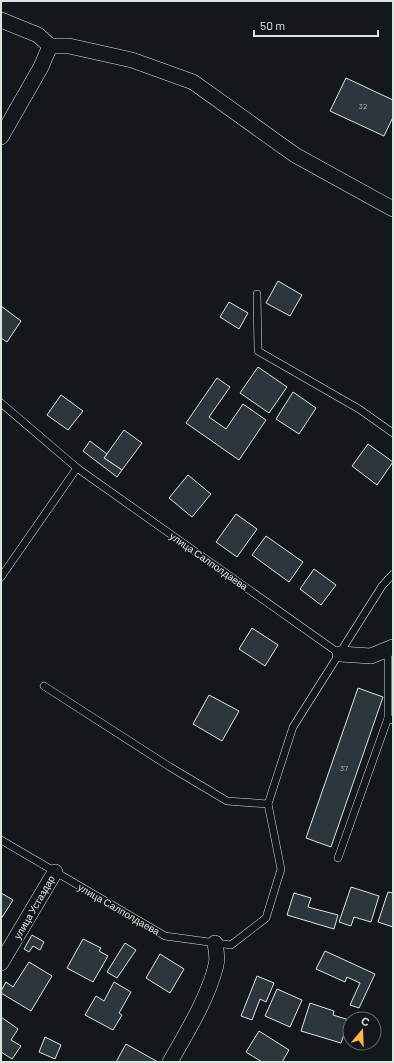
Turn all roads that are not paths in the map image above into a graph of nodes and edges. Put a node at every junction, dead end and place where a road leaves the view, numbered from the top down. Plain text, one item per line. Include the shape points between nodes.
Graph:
1 (1, 20) edge
2 (50, 46) junction
3 (1, 137) edge
4 (393, 209) edge
5 (257, 294) dead end
6 (1, 403) edge
7 (393, 433) edge
8 (77, 468) junction
9 (393, 574) edge
10 (1, 577) edge
11 (390, 648) edge
12 (340, 654) junction
13 (44, 686) dead end
14 (391, 719) edge
15 (268, 804) junction
16 (1, 840) edge
17 (338, 858) dead end
18 (54, 872) junction
19 (215, 943) junction
20 (1, 963) edge
21 (170, 1062) edge

1 - 2 street via 38,36
2 - 3 street via 41,67
2 - 4 street via 68,46 132,60 193,82 295,155
5 - 7 lane via 258,351 359,409
6 - 8 lane, улица Салполдаева
8 - 10 lane
8 - 12 lane, улица Салполдаева
9 - 12 lane via 382,586
11 - 12 street via 371,656
11 - 14 lane
12 - 15 lane, улица Салполдаева via 293,727
13 - 15 lane via 170,768 227,801
14 - 17 lane
15 - 19 lane, улица Салполдаева via 281,869 266,918 231,945
16 - 18 lane, улица Салполдаева
18 - 19 lane, улица Салполдаева via 165,936
18 - 20 street, улица Устаздар
19 - 21 street via 217,963 209,988

